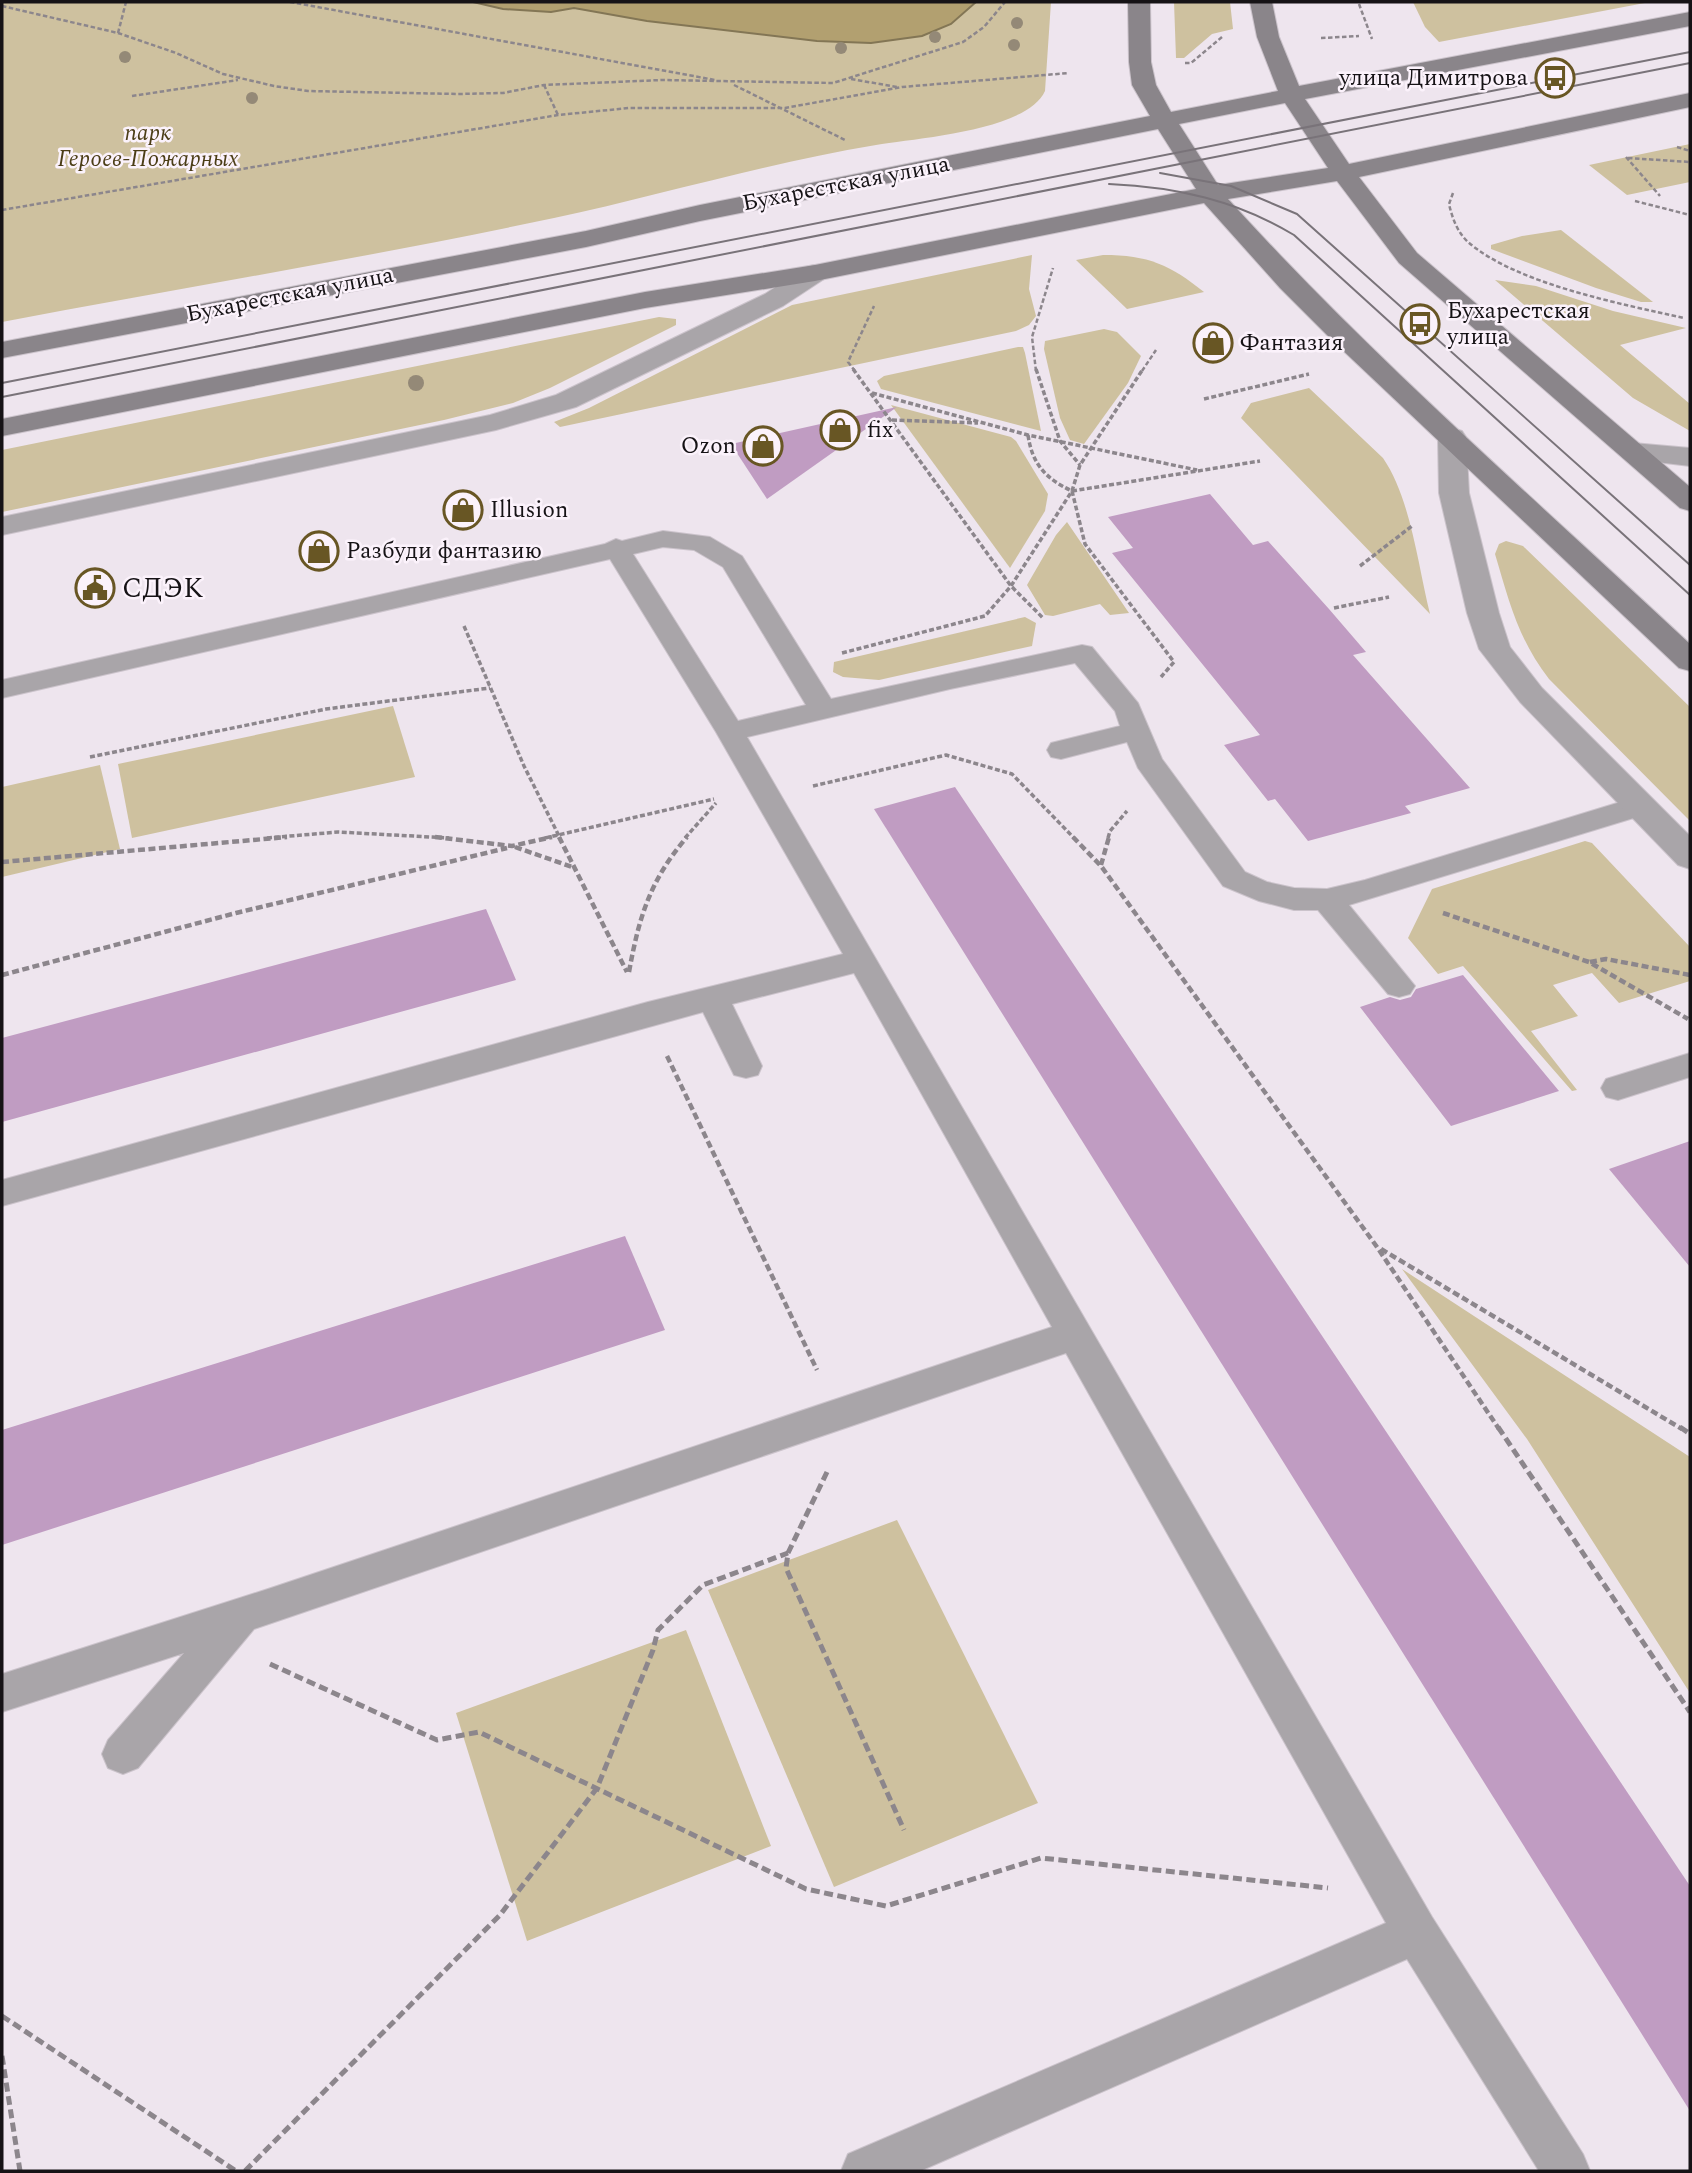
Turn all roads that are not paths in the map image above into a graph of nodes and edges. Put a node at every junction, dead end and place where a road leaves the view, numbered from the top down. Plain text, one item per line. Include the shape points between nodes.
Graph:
1 (1139, 2) edge
2 (1261, 2) edge
3 (1690, 19) edge
4 (1292, 95) junction
5 (1690, 100) edge
6 (1164, 120) junction
7 (1343, 173) junction
8 (1210, 194) junction
9 (815, 273) junction
10 (2, 350) edge
11 (2, 428) edge
12 (1452, 437) junction
13 (1633, 452) junction
14 (1690, 457) edge
15 (1690, 502) edge
16 (2, 526) edge
17 (616, 547) junction
18 (1690, 661) edge
19 (2, 689) edge
20 (823, 710) junction
21 (1136, 731) junction
22 (730, 732) junction
23 (1061, 750) dead end
24 (1640, 806) junction
25 (1690, 857) edge
26 (1327, 900) junction
27 (862, 960) junction
28 (1399, 986) dead end
29 (713, 998) junction
30 (1690, 1065) edge
31 (746, 1066) dead end
32 (1618, 1088) dead end
33 (2, 1194) edge
34 (1074, 1335) junction
35 (228, 1629) junction
36 (2, 1693) edge
37 (123, 1754) dead end
38 (1405, 1914) junction
39 (865, 2171) edge
40 (1566, 2171) edge

1 - 6 main road via 1144,85
2 - 4 main road via 1268,37
3 - 4 main road, Бухарестская улица
4 - 6 main road, Бухарестская улица
4 - 7 main road
5 - 7 main road
6 - 8 main road
6 - 10 main road, Бухарестская улица via 586,239
7 - 8 main road
7 - 13 main road via 1408,258
8 - 9 main road
8 - 12 main road via 1289,282
9 - 11 main road via 645,300
9 - 16 street via 774,300 566,401 496,422
12 - 18 main road
12 - 24 street via 1454,493 1495,649 1531,695
13 - 14 street
13 - 15 main road
17 - 19 lane
17 - 20 lane via 663,539 701,543 733,562
17 - 22 lane
20 - 21 lane via 1082,653 1128,709
20 - 22 lane
21 - 23 lane
21 - 26 lane via 1148,761 1234,879 1282,897
22 - 27 lane
24 - 25 street
24 - 26 lane
26 - 28 lane
27 - 29 lane
27 - 34 lane
29 - 31 lane
29 - 33 lane
30 - 32 lane
34 - 35 lane via 839,1412
34 - 38 lane
35 - 36 lane
35 - 37 lane
38 - 39 lane
38 - 40 lane

